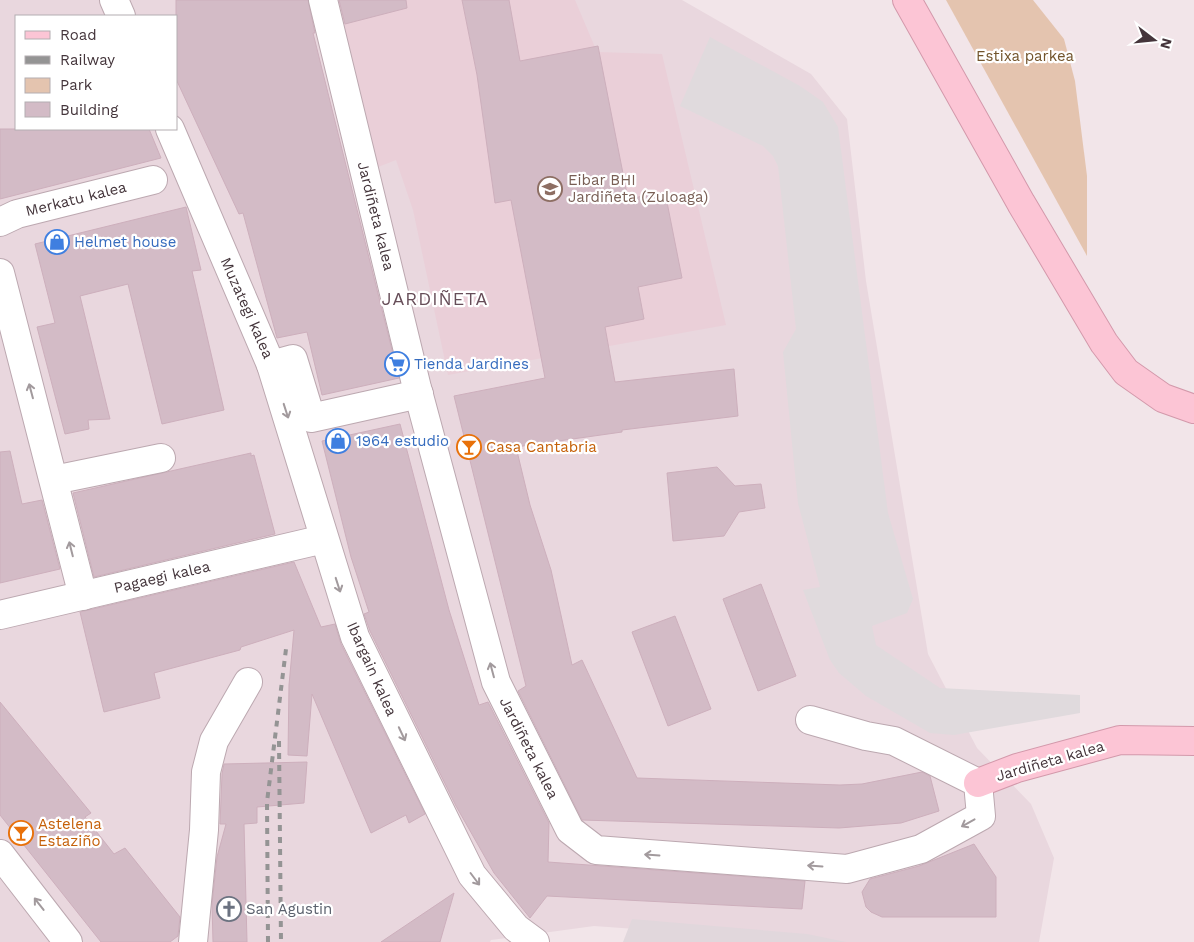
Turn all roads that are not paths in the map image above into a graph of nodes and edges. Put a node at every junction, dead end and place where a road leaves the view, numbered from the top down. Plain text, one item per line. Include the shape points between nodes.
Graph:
1 (114, 0) edge
2 (323, 0) edge
3 (907, 0) edge
4 (121, 15) edge
5 (170, 130) edge
6 (153, 180) dead end
7 (0, 222) edge
8 (0, 273) edge
9 (270, 365) junction
10 (419, 394) junction
11 (1194, 409) edge
12 (161, 458) dead end
13 (54, 480) junction
14 (324, 539) junction
15 (83, 596) junction
16 (0, 615) edge
17 (248, 682) dead end
18 (810, 720) dead end
19 (1194, 741) edge
20 (978, 783) junction
21 (0, 854) edge
22 (68, 942) edge
23 (193, 942) edge
24 (535, 942) edge

1 - 4 street
2 - 10 street, Jardiñeta kalea
3 - 11 street via 1104,343 1126,372 1163,398
5 - 9 street, Muzategi kalea
6 - 7 street, Merkatu kalea via 17,214
13 -> 8 street
9 - 10 street, Muzategi kalea via 293,360 311,418
9 -> 14 street, Ibargain kalea via 305,469
20 -> 10 street, Jardiñeta kalea via 981,816 921,849 847,868 596,850 570,830 496,682
12 - 13 street
15 -> 13 street
14 - 15 street, Pagaegi kalea
14 -> 24 street, Ibargain kalea via 355,638 455,845 472,875 516,928
15 - 16 street, Pagaegi kalea
17 - 23 street via 214,741 206,772
18 - 20 street via 894,741
19 - 20 street, Jardiñeta kalea via 1120,740 1017,768
22 -> 21 street

